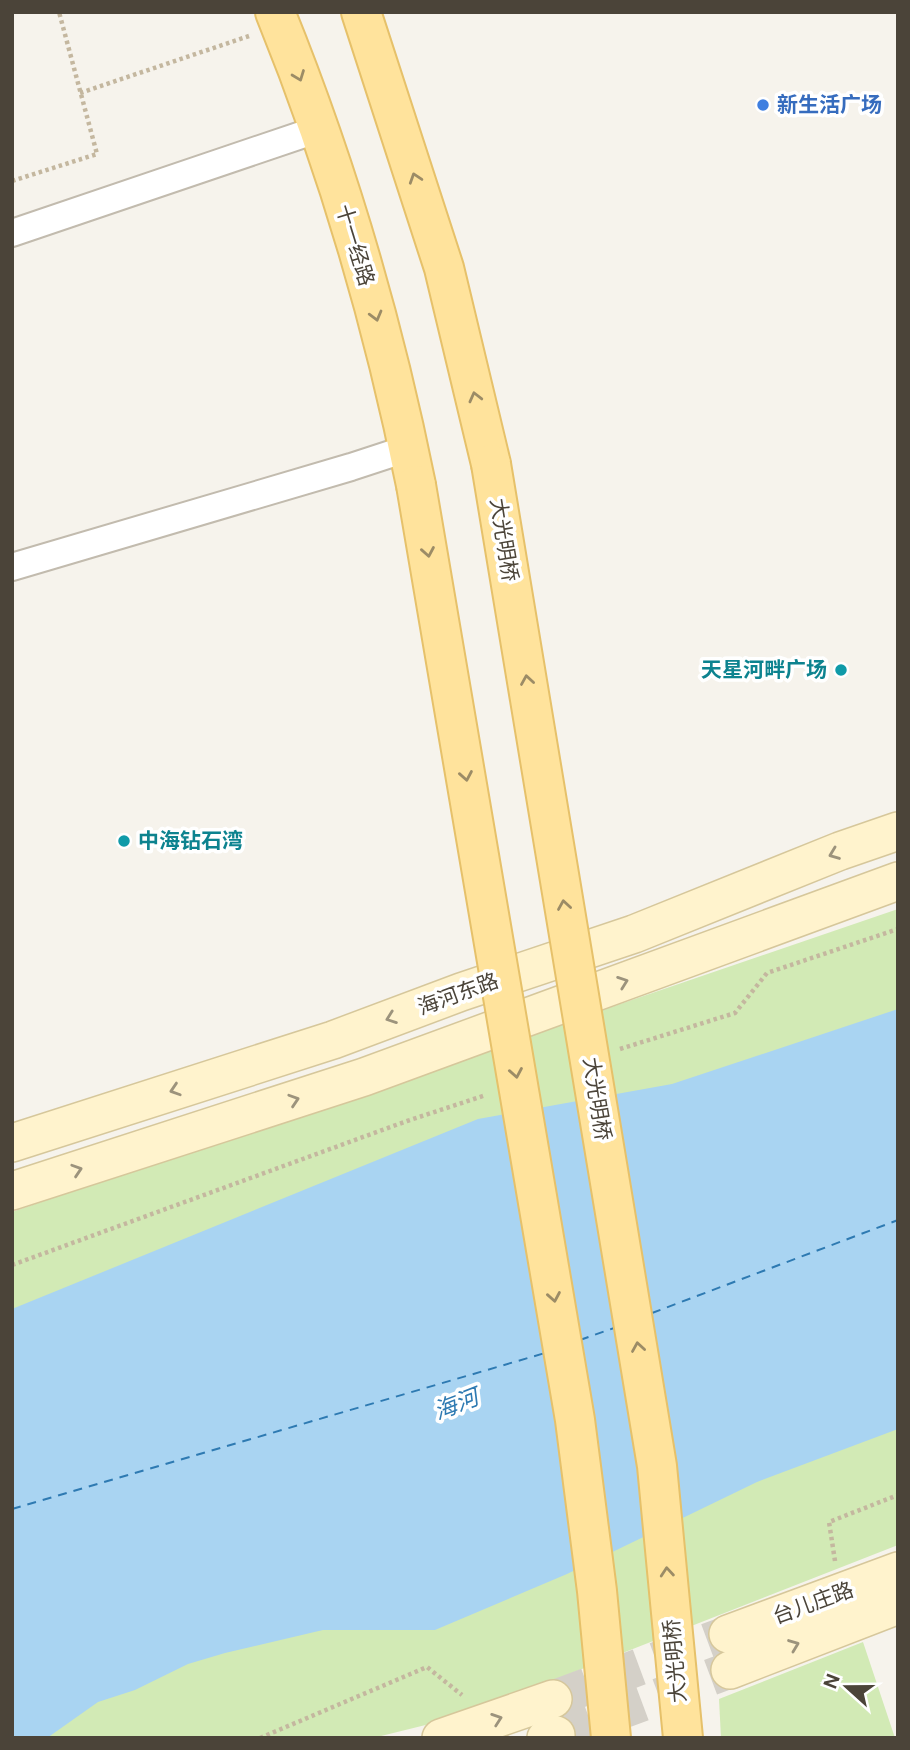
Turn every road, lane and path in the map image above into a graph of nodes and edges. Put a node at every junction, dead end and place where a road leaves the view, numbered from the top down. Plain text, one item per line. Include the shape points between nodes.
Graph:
1 (59, 12) edge
2 (361, 12) edge
3 (278, 19) edge
4 (80, 93) junction
5 (319, 129) junction
6 (12, 181) edge
7 (12, 233) edge
8 (409, 447) junction
9 (12, 567) edge
10 (898, 831) edge
11 (898, 881) edge
12 (898, 929) edge
13 (612, 1052) dead end
14 (497, 1091) dead end
15 (12, 1143) edge
16 (12, 1191) edge
17 (12, 1265) edge
18 (898, 1495) edge
19 (824, 1567) dead end
20 (898, 1571) edge
21 (898, 1605) edge
22 (728, 1634) tunnel mouth
23 (730, 1670) tunnel mouth
24 (471, 1702) dead end
25 (552, 1724) tunnel mouth
26 (260, 1738) edge
27 (441, 1738) edge
28 (611, 1738) edge
29 (683, 1738) edge

1 - 4 path
29 -> 2 main road, 大光明桥, bridge via 657,1466 491,464 444,268
3 - 4 path
3 -> 5 main road, 十一经路
4 - 6 path via 96,154
5 - 7 street
5 -> 8 main road, 十一经路 via 376,314
8 - 9 street
8 -> 28 main road, 十一经路, bridge via 575,1420
10 -> 15 main road, 海河东路 via 634,934 333,1040
16 -> 11 main road via 364,1077
12 - 13 path via 767,973 735,1013
14 - 17 path
18 - 19 path via 828,1522 835,1562
20 - 22 main road, 台儿庄路
23 -> 21 main road, 台儿庄路
24 - 26 path via 427,1667
27 -> 25 main road

